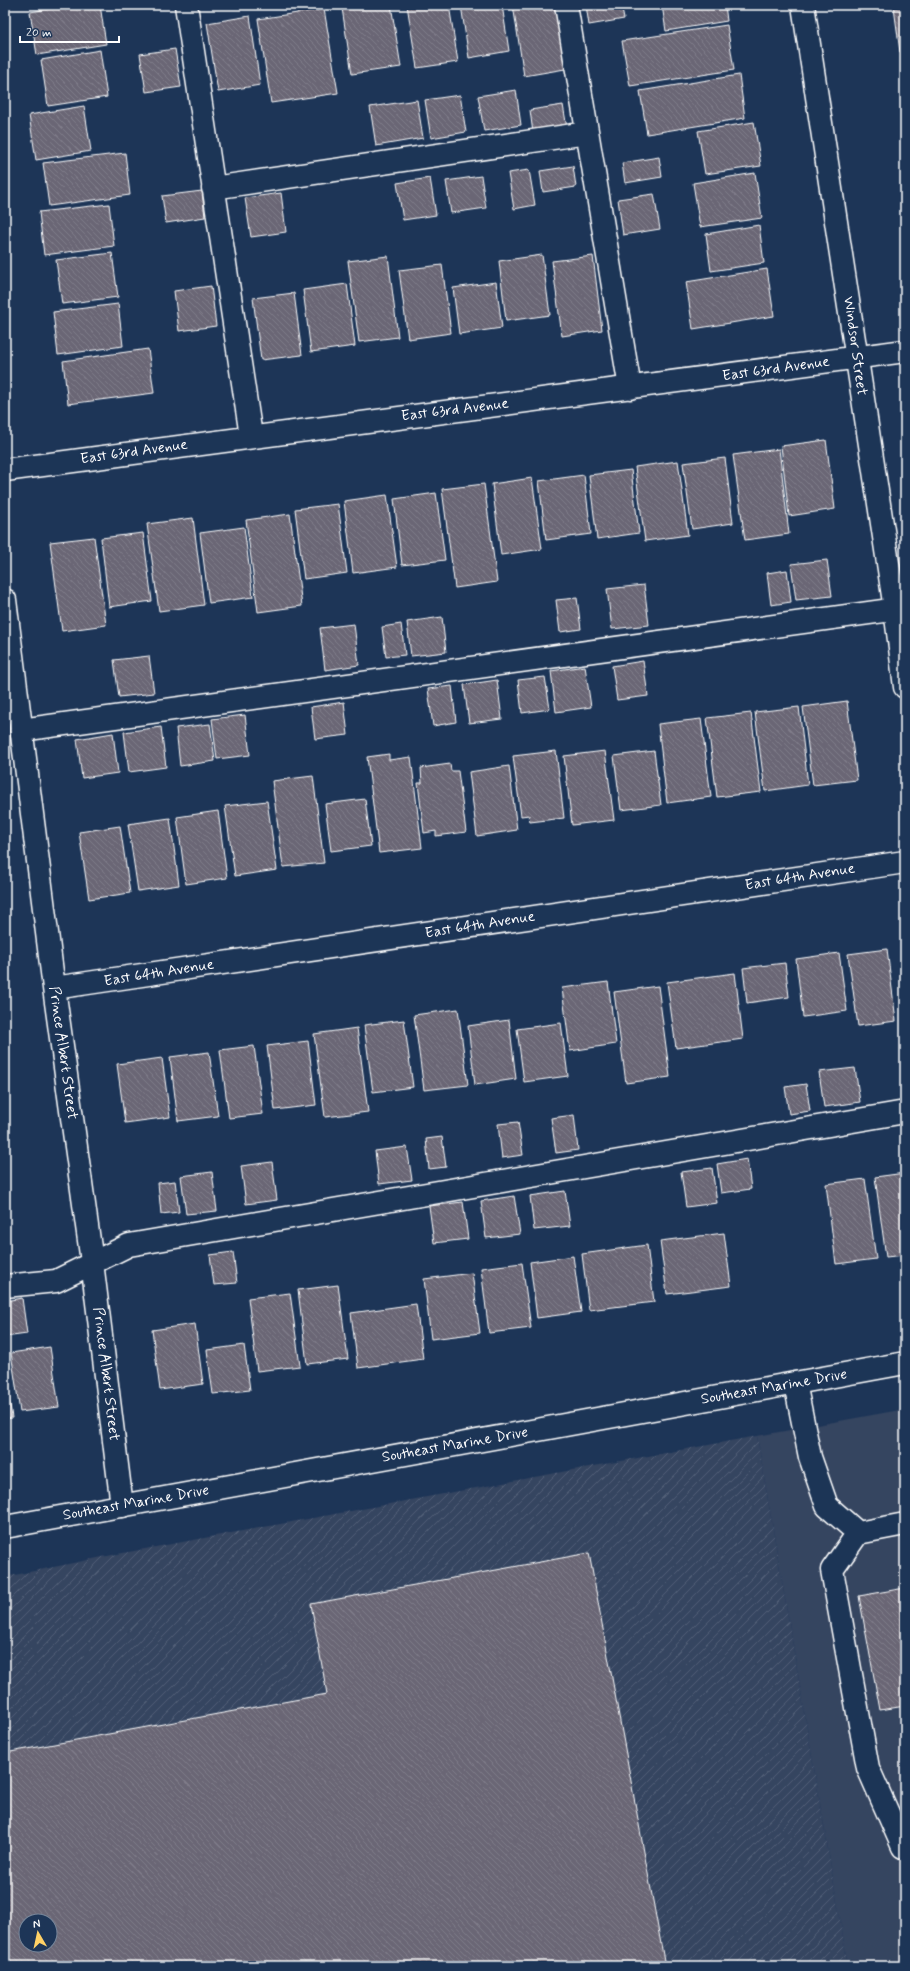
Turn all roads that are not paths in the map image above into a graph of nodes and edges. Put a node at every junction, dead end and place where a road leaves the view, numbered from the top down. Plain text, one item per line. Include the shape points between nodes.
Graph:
1 (186, 5) edge
2 (566, 5) edge
3 (804, 5) edge
4 (587, 133) junction
5 (213, 188) junction
6 (905, 352) edge
7 (858, 358) junction
8 (630, 388) junction
9 (252, 436) junction
10 (5, 470) edge
11 (5, 600) edge
12 (900, 608) edge
13 (905, 687) edge
14 (21, 730) junction
15 (905, 862) edge
16 (54, 988) junction
17 (905, 1112) edge
18 (92, 1262) junction
19 (5, 1286) edge
20 (905, 1363) edge
21 (795, 1383) junction
22 (122, 1506) junction
23 (905, 1524) edge
24 (5, 1527) edge
25 (858, 1533) junction
26 (905, 1846) edge

1 - 5 street
2 - 4 street
3 - 7 street, Windsor Street
4 - 5 street
4 - 8 street
5 - 9 street
6 - 7 street, East 63rd Avenue
7 - 8 street, East 63rd Avenue
7 - 12 street, Windsor Street
8 - 9 street, East 63rd Avenue
9 - 10 street, East 63rd Avenue
11 - 14 street, Prince Albert Street
12 - 13 street, Windsor Street
12 - 14 street
14 - 16 street, Prince Albert Street
15 - 16 street, East 64th Avenue
16 - 18 street, Prince Albert Street
17 - 18 street via 129,1244
18 - 19 street via 56,1281
18 - 22 street, Prince Albert Street
20 - 21 street, Southeast Marine Drive
21 - 22 street, Southeast Marine Drive
21 - 25 street via 810,1457 827,1506
22 - 24 street, Southeast Marine Drive
23 - 25 street
25 - 26 street via 832,1570 868,1768 903,1847

